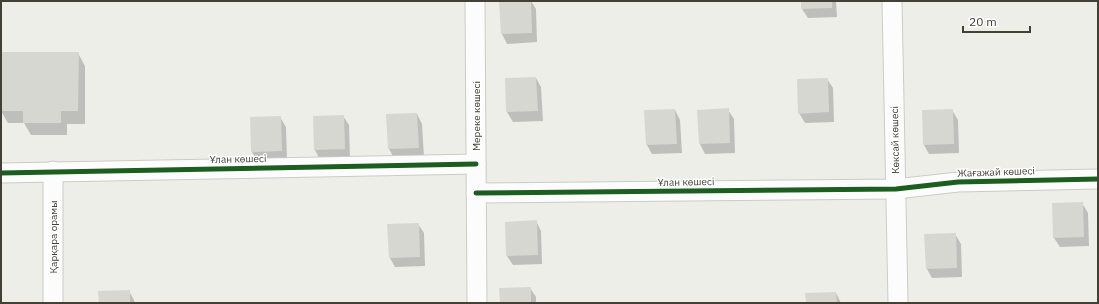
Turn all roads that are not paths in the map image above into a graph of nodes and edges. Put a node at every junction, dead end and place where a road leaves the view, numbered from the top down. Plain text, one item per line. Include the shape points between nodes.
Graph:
1 (475, 1) edge
2 (892, 1) edge
3 (476, 164) junction
4 (53, 171) junction
5 (1, 173) edge
6 (1098, 179) edge
7 (896, 189) junction
8 (476, 193) junction
9 (53, 303) edge
10 (477, 303) edge
11 (898, 303) edge

1 - 3 street, Мереке көшесі
2 - 7 street, Көксай көшесі
3 - 4 street, Ұлан көшесі
3 - 8 street, Мереке көшесі
4 - 5 street, Ұлан көшесі
4 - 9 street, Қарқара орамы
6 - 7 street, Жағажай көшесі via 958,182
7 - 8 street, Ұлан көшесі
7 - 11 street, Көксай көшесі
8 - 10 street, Мереке көшесі

